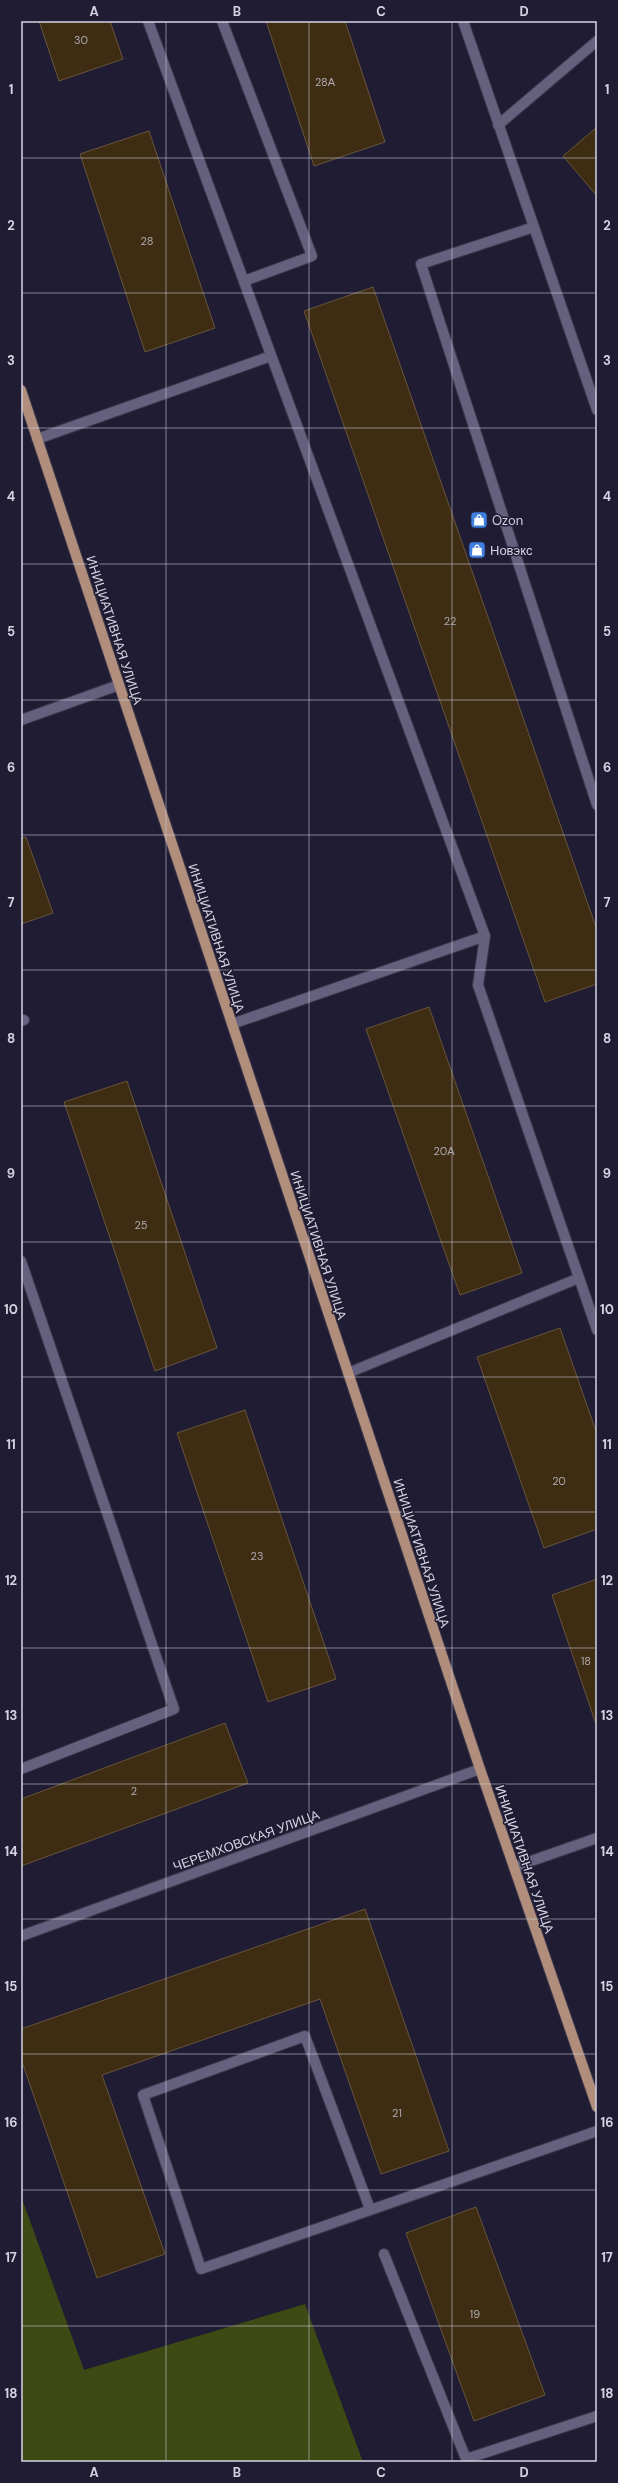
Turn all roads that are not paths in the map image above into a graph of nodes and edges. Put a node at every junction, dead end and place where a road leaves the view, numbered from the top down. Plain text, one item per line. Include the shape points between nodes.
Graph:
1 (148, 21) edge
2 (222, 21) edge
3 (463, 21) edge
4 (597, 41) edge
5 (498, 125) junction
6 (534, 227) junction
7 (244, 281) junction
8 (272, 356) junction
9 (21, 390) edge
10 (597, 410) edge
11 (37, 439) junction
12 (119, 685) junction
13 (21, 720) edge
14 (597, 806) edge
15 (485, 936) junction
16 (232, 1024) junction
17 (21, 1261) edge
18 (579, 1278) junction
19 (597, 1330) edge
20 (348, 1373) junction
21 (21, 1769) edge
22 (480, 1769) junction
23 (597, 1838) edge
24 (514, 1868) junction
25 (21, 1936) edge
26 (597, 2107) edge
27 (597, 2131) edge
28 (370, 2209) junction
29 (384, 2254) dead end
30 (597, 2416) edge
31 (466, 2460) edge

1 - 7 street
2 - 7 street via 312,256
3 - 5 street
4 - 5 street
5 - 6 street
6 - 10 street
6 - 14 street via 421,264
7 - 8 street
8 - 11 street
8 - 15 street
9 - 11 main road, ИНИЦИАТИВНАЯ УЛИЦА
11 - 12 main road, ИНИЦИАТИВНАЯ УЛИЦА
12 - 13 street
12 - 16 main road, ИНИЦИАТИВНАЯ УЛИЦА
15 - 16 street
15 - 18 street via 478,985
16 - 20 main road, ИНИЦИАТИВНАЯ УЛИЦА
17 - 21 street via 174,1709
18 - 19 street
18 - 20 street
20 - 22 main road, ИНИЦИАТИВНАЯ УЛИЦА
22 - 24 main road, ИНИЦИАТИВНАЯ УЛИЦА
22 - 25 street, ЧЕРЕМХОВСКАЯ УЛИЦА
23 - 24 street
24 - 26 main road, ИНИЦИАТИВНАЯ УЛИЦА
27 - 28 street
28 - 28 street via 305,2036 143,2095 201,2269
29 - 31 street
30 - 31 street

